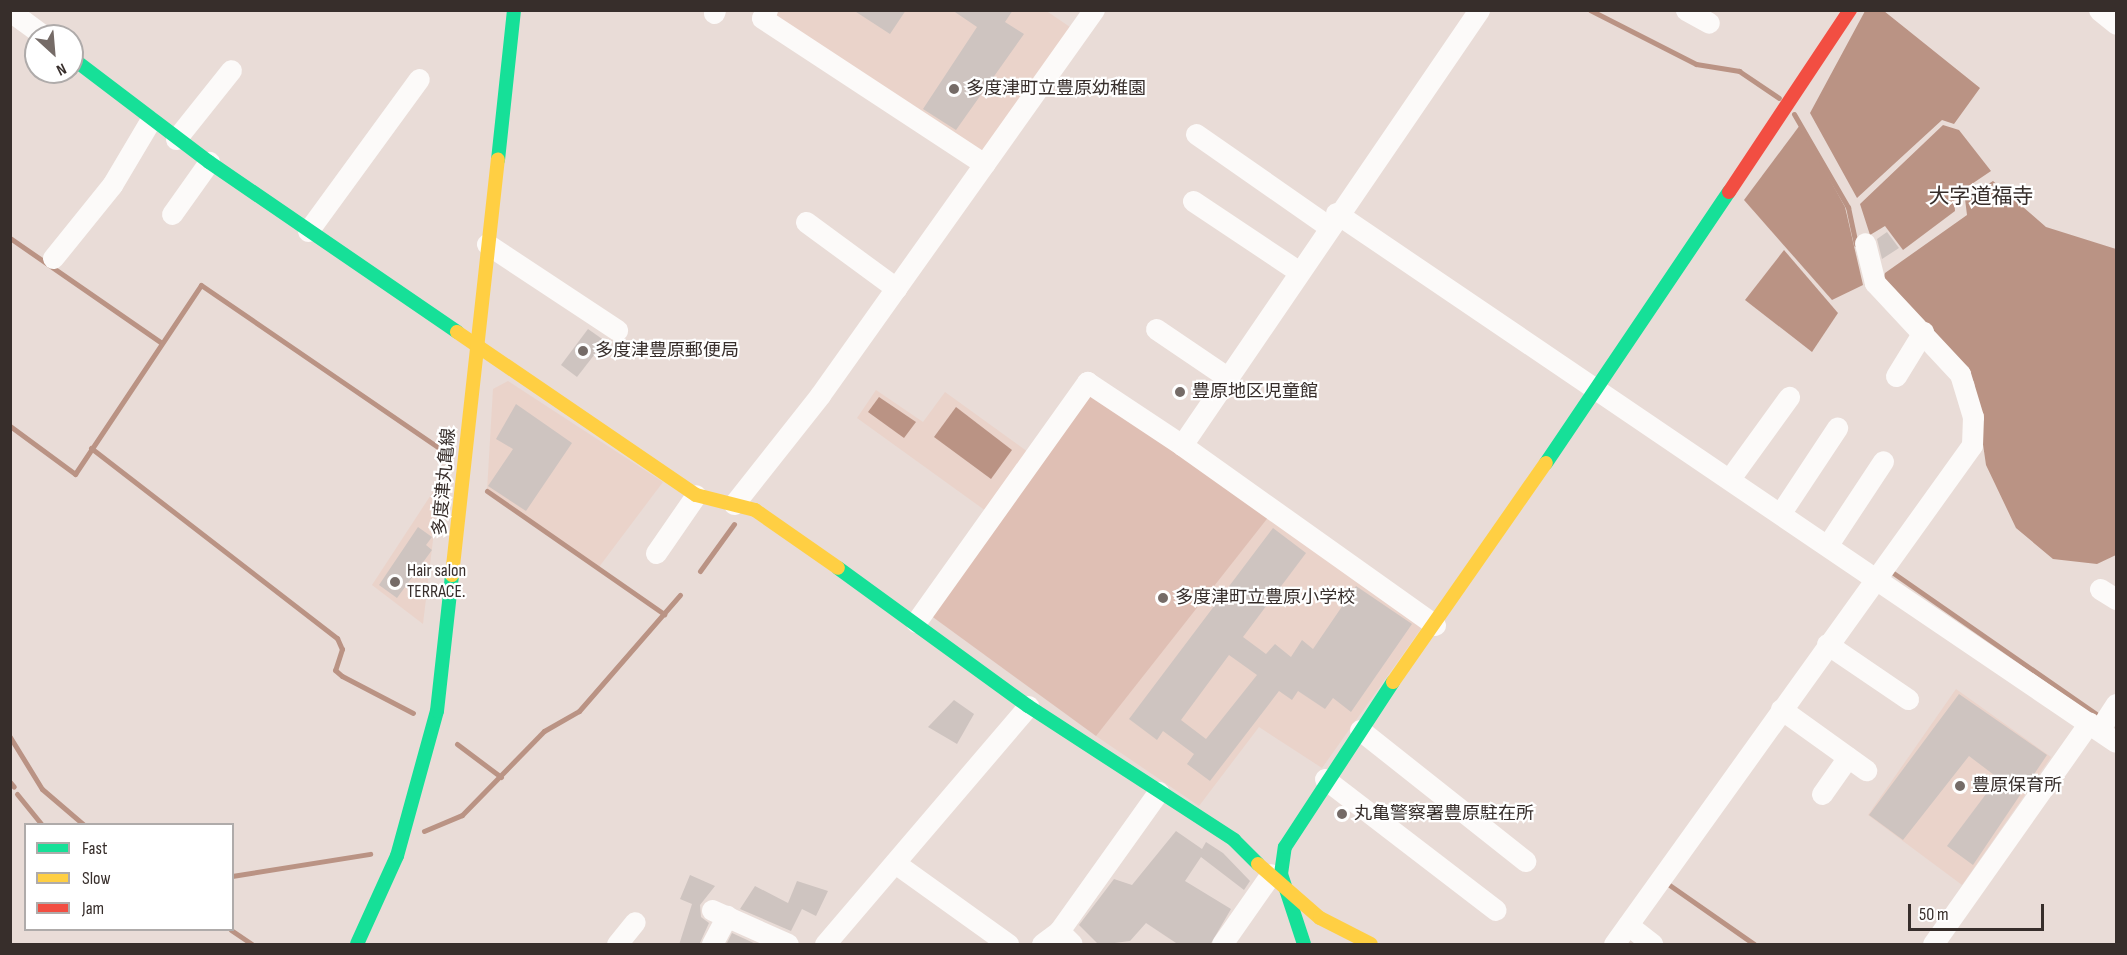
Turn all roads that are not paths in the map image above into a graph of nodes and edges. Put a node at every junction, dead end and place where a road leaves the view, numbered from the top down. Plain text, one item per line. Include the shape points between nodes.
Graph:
1 (514, 10) edge
2 (767, 10) edge
3 (1094, 10) edge
4 (1479, 10) edge
5 (1686, 10) edge
6 (1850, 10) edge
7 (2099, 10) edge
8 (1709, 23) dead end
9 (2116, 24) edge
10 (84, 68) edge
11 (231, 70) dead end
12 (419, 79) dead end
13 (150, 121) junction
14 (1196, 134) dead end
15 (176, 139) junction
16 (209, 162) junction
17 (984, 164) junction
18 (1193, 201) dead end
19 (172, 214) dead end
20 (1332, 220) junction
21 (806, 222) dead end
22 (308, 231) junction
23 (1865, 243) dead end
24 (487, 244) junction
25 (53, 258) dead end
26 (1298, 271) junction
27 (896, 288) junction
28 (1156, 329) dead end
29 (617, 330) dead end
30 (1923, 332) junction
31 (476, 346) junction
32 (1896, 376) dead end
33 (1227, 377) junction
34 (1599, 387) junction
35 (1788, 397) dead end
36 (1837, 428) dead end
37 (1182, 445) junction
38 (1884, 461) dead end
39 (1731, 477) junction
40 (696, 495) junction
41 (734, 504) junction
42 (1782, 511) junction
43 (1829, 543) junction
44 (656, 553) dead end
45 (1880, 577) junction
46 (916, 622) junction
47 (1435, 625) junction
48 (1827, 644) junction
49 (1908, 699) dead end
50 (2116, 704) edge
51 (1028, 706) junction
52 (1786, 713) junction
53 (2094, 726) junction
54 (1359, 730) junction
55 (2116, 742) edge
56 (1848, 757) junction
57 (1866, 770) dead end
58 (1325, 779) junction
59 (1158, 792) junction
60 (1822, 794) dead end
61 (1525, 861) dead end
62 (895, 863) junction
63 (1271, 874) junction
64 (1287, 894) junction
65 (1496, 910) dead end
66 (635, 922) dead end
67 (1638, 932) edge
68 (1066, 938) edge
69 (357, 945) edge
70 (617, 945) edge
71 (712, 945) edge
72 (788, 945) edge
73 (825, 945) edge
74 (1008, 945) edge
75 (1042, 945) edge
76 (1222, 945) edge
77 (1304, 945) edge
78 (1371, 945) edge
79 (1614, 945) edge
80 (1933, 945) edge

1 - 24 street, 多度津丸亀線
2 - 17 street via 762,18
3 - 17 street
4 - 20 street
5 - 8 street
6 - 34 street
7 - 9 street
10 - 13 street
11 - 15 street
12 - 22 street
13 - 15 street
13 - 25 street via 112,185
14 - 20 street
15 - 16 street
16 - 19 street
16 - 22 street
17 - 27 street
18 - 26 street
20 - 26 street
20 - 34 street
21 - 27 street
22 - 31 street
23 - 30 street via 1875,283
24 - 29 street
24 - 31 street, 多度津丸亀線
26 - 33 street
27 - 41 street
28 - 33 street
30 - 32 street
30 - 45 street via 1950,359 1968,390 1972,445
31 - 40 street
31 - 69 street, 多度津丸亀線 via 437,711 400,844
33 - 37 street
34 - 39 street
34 - 47 street
35 - 39 street
36 - 42 street
37 - 46 street via 1087,382
37 - 47 street
38 - 43 street
39 - 42 street
40 - 41 street
40 - 44 street
41 - 46 street via 783,528
42 - 43 street
43 - 45 street
45 - 48 street
45 - 53 street
46 - 51 street
47 - 54 street
48 - 49 street
48 - 52 street
50 - 53 street
51 - 59 street
51 - 62 street
52 - 56 street
52 - 67 street
53 - 55 street
53 - 80 street
54 - 58 street
54 - 61 street
56 - 57 street
56 - 60 street
58 - 64 street via 1286,847 1281,874
58 - 65 street
59 - 63 street via 1234,840
59 - 68 street
62 - 73 street
62 - 74 street
63 - 64 street
63 - 76 street
64 - 77 street
64 - 78 street
66 - 70 street
67 - 79 street
68 - 75 street
71 - 72 street via 719,913

